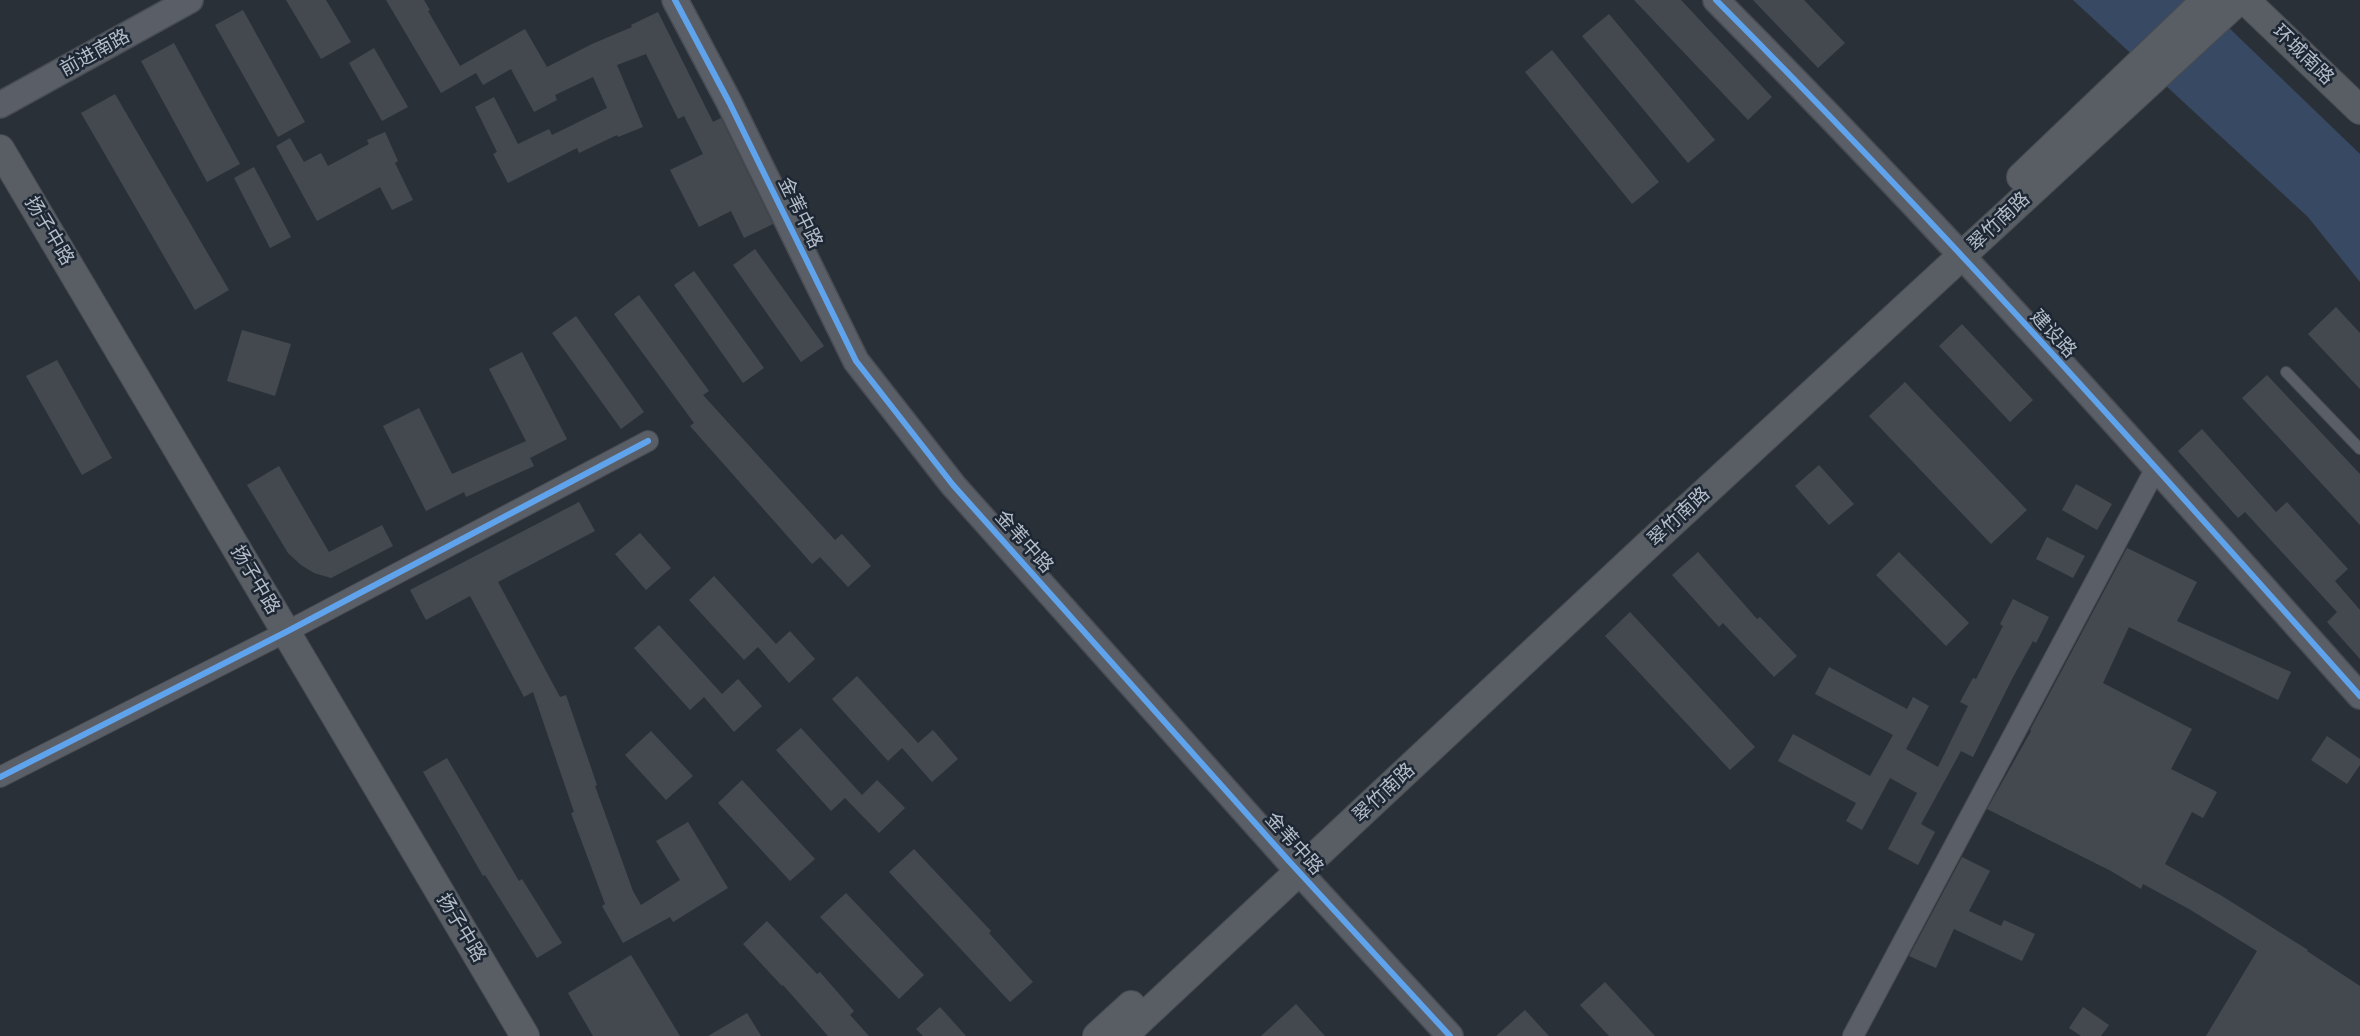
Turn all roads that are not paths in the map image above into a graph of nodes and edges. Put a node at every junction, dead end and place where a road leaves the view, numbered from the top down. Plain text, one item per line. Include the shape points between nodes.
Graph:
1 (190, 0) edge
2 (675, 0) edge
3 (1716, 0) edge
4 (2229, 3) edge
5 (0, 105) edge
6 (2360, 110) edge
7 (0, 149) edge
8 (0, 185) edge
9 (1955, 251) junction
10 (2286, 372) dead end
11 (648, 441) dead end
12 (2360, 449) edge
13 (2156, 468) junction
14 (278, 635) junction
15 (2360, 696) edge
16 (0, 777) edge
17 (1293, 866) junction
18 (505, 1036) edge
19 (525, 1036) edge
20 (1097, 1036) edge
21 (1123, 1036) edge
22 (1450, 1036) edge
23 (1853, 1036) edge

1 - 5 street, 前进南路
2 - 17 street, 金苇中路 via 729,102 856,361 953,485
3 - 9 street, 建设路 via 1820,105
4 - 6 main road, 环城南路
4 - 9 main road, 翠竹南路 via 2139,78
7 - 14 main road, 扬子中路
8 - 14 main road, 扬子中路
9 - 13 street, 建设路
9 - 17 main road, 翠竹南路 via 1651,519
10 - 12 lane
11 - 14 street
13 - 15 street, 建设路
13 - 23 street
14 - 16 street
14 - 18 main road, 扬子中路
14 - 19 main road, 扬子中路
17 - 20 main road, 翠竹南路
17 - 21 main road, 翠竹南路
17 - 22 street, 金苇中路

